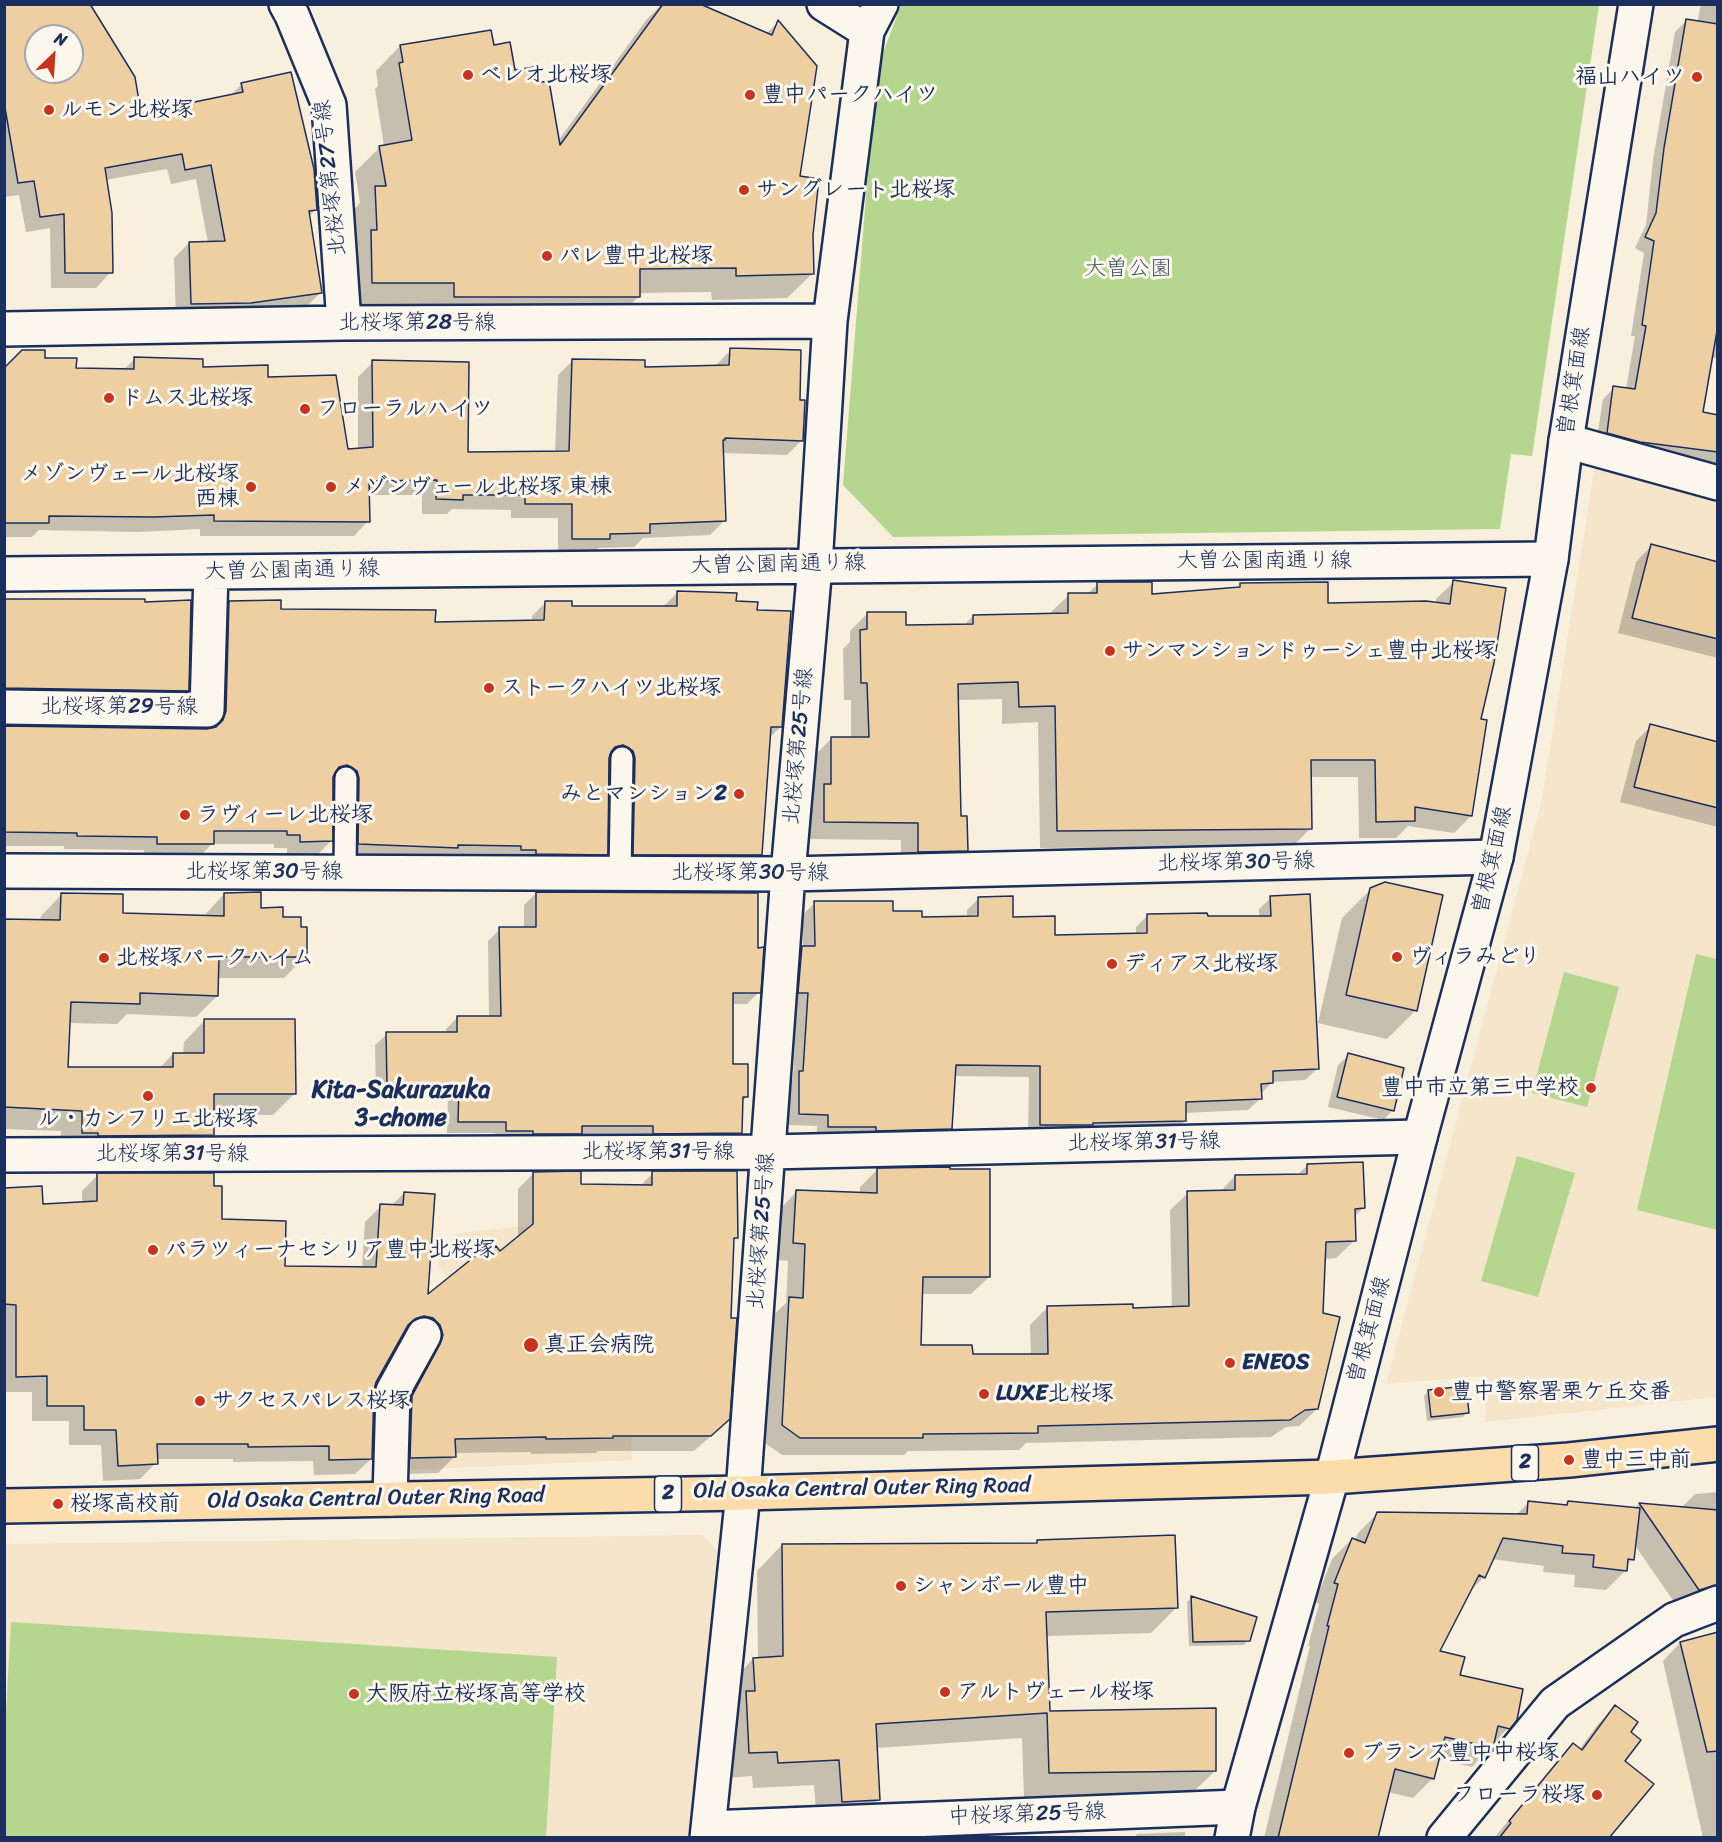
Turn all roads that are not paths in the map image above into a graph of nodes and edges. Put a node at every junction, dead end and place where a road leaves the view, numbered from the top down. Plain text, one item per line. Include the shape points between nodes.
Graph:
1 (285, 4) edge
2 (824, 4) edge
3 (1636, 4) edge
4 (874, 18) edge
5 (830, 321) junction
6 (344, 323) junction
7 (4, 329) edge
8 (1566, 441) junction
9 (1718, 483) edge
10 (1551, 559) junction
11 (815, 565) junction
12 (212, 572) junction
13 (4, 574) edge
14 (4, 707) edge
15 (622, 758) dead end
16 (346, 778) dead end
17 (1496, 857) junction
18 (4, 871) edge
19 (345, 872) junction
20 (620, 873) junction
21 (788, 874) junction
22 (1420, 1137) junction
23 (768, 1152) junction
24 (4, 1155) edge
25 (424, 1335) dead end
26 (1718, 1444) edge
27 (1332, 1477) junction
28 (743, 1493) junction
29 (390, 1499) junction
30 (4, 1506) edge
31 (1718, 1603) edge
32 (1235, 1822) edge
33 (708, 1833) edge
34 (1444, 1838) edge

1 - 6 street, 北桜塚第27号線 via 329,105
2 - 4 street
3 - 8 street, 曽根箕面線
4 - 5 street, 北桜塚第25号線
5 - 6 street, 北桜塚第28号線
5 - 11 street, 北桜塚第25号線
6 - 7 street, 北桜塚第28号線
8 - 9 street
8 - 10 street, 曽根箕面線
10 - 11 street, 大曽公園南通り線
10 - 17 street, 曽根箕面線
11 - 12 street, 大曽公園南通り線
11 - 21 street, 北桜塚第25号線
12 - 13 street, 大曽公園南通り線
12 - 14 street, 北桜塚第29号線 via 207,710
15 - 20 lane
16 - 19 lane
17 - 21 street, 北桜塚第30号線
17 - 22 street, 曽根箕面線
18 - 19 street, 北桜塚第30号線
19 - 20 street, 北桜塚第30号線
20 - 21 street, 北桜塚第30号線
21 - 23 street, 北桜塚第25号線
22 - 23 street, 北桜塚第31号線
22 - 27 street, 曽根箕面線
23 - 24 street, 北桜塚第31号線
23 - 28 street, 北桜塚第25号線
25 - 29 street via 393,1391
26 - 27 main road, Old Osaka Central Outer Ring Road / 2 via 1569,1460
27 - 28 main road, Old Osaka Central Outer Ring Road / 2
27 - 32 street, 曽根箕面線
28 - 29 main road, Old Osaka Central Outer Ring Road / 2
28 - 33 street, 北桜塚第25号線
29 - 30 main road, Old Osaka Central Outer Ring Road / 2
31 - 34 street via 1674,1620 1555,1703
32 - 33 street, 中桜塚第25号線

